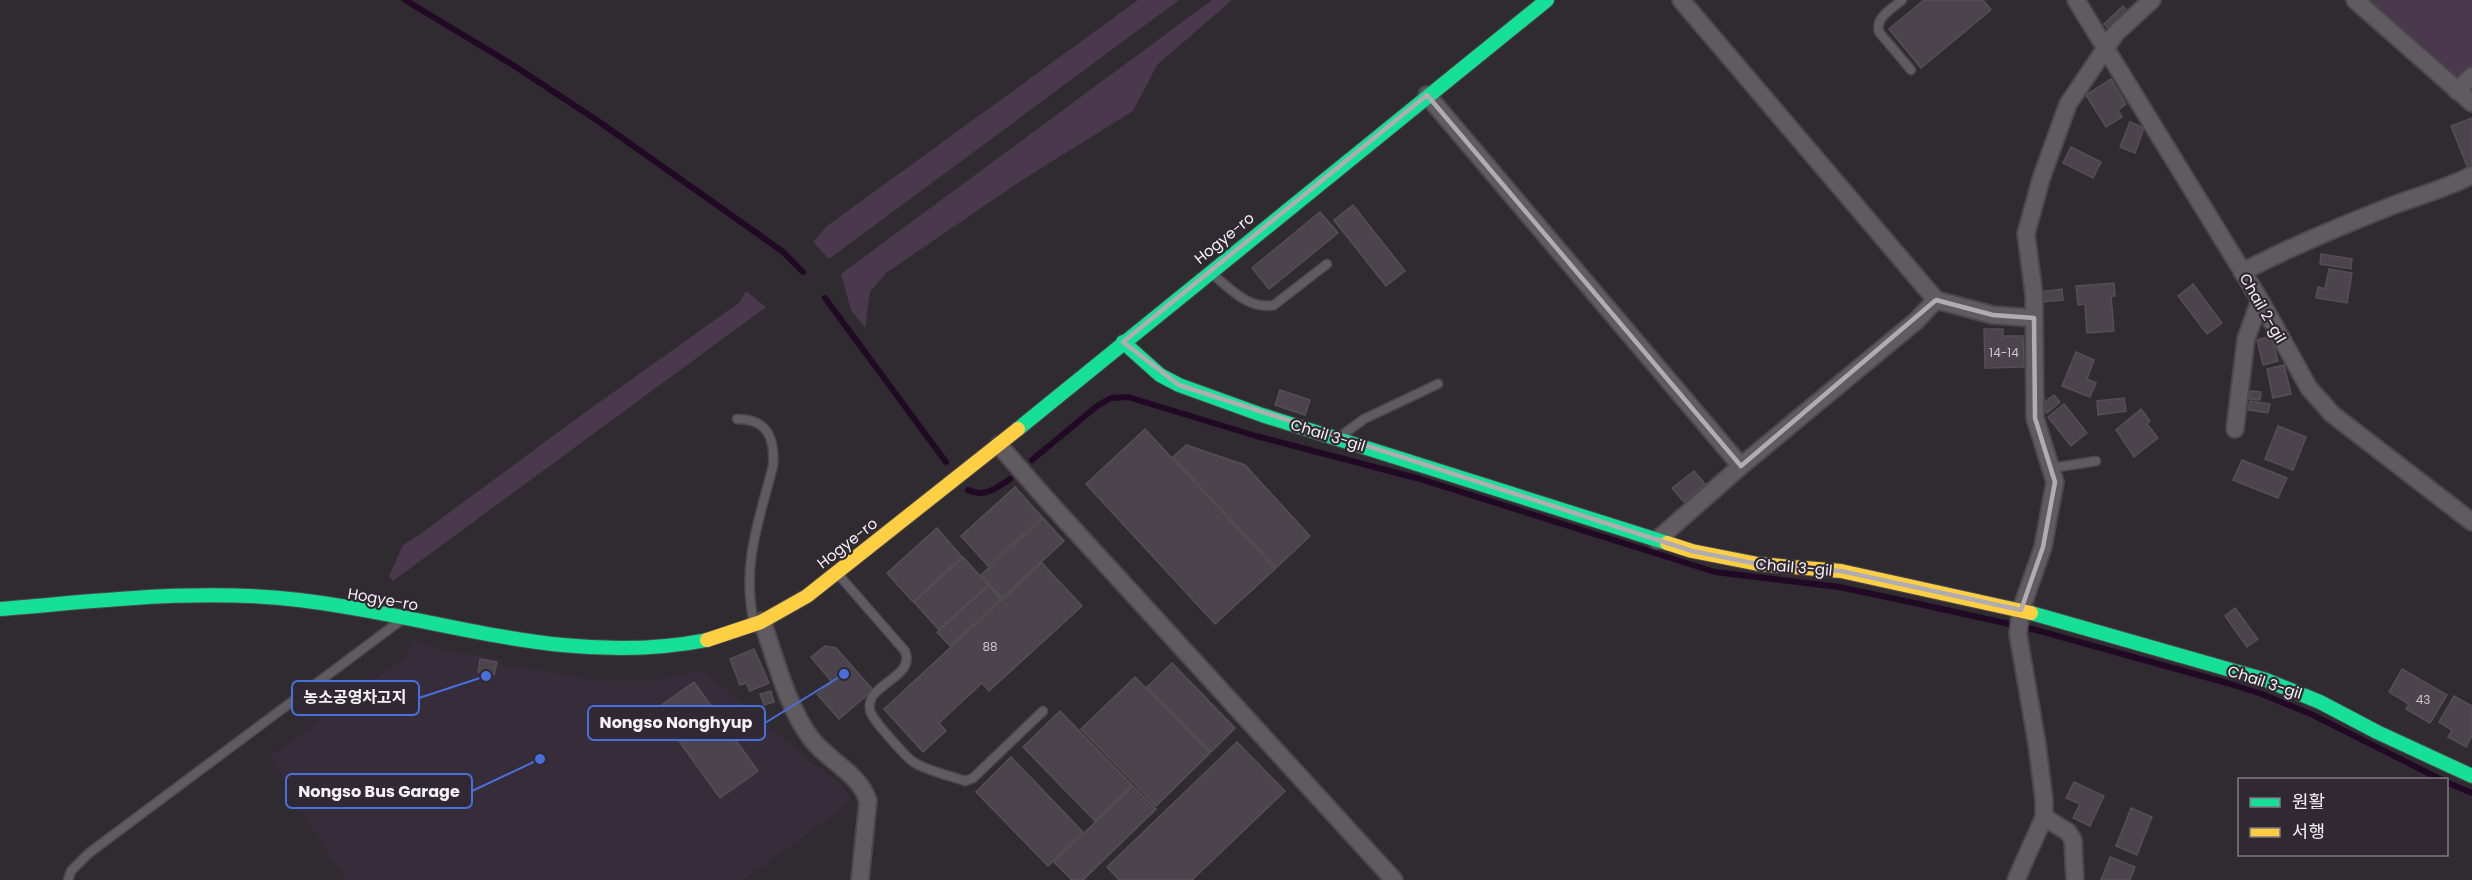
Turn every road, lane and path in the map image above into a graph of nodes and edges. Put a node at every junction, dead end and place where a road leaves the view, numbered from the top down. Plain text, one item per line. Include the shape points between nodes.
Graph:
1 (1547, 0) edge
2 (1681, 0) edge
3 (1902, 0) edge
4 (2076, 0) edge
5 (2152, 0) edge
6 (2355, 0) edge
7 (2106, 49) junction
8 (1911, 70) dead end
9 (2472, 76) edge
10 (2457, 91) junction
11 (1427, 95) junction
12 (2472, 103) edge
13 (2472, 176) edge
14 (1327, 264) dead end
15 (1209, 272) junction
16 (2242, 272) junction
17 (1936, 300) junction
18 (2260, 300) junction
19 (2034, 318) junction
20 (1123, 342) junction
21 (1438, 384) dead end
22 (737, 419) dead end
23 (2235, 429) dead end
24 (1339, 438) junction
25 (999, 445) junction
26 (2096, 461) dead end
27 (1741, 466) junction
28 (2052, 468) junction
29 (2472, 522) edge
30 (1657, 540) junction
31 (837, 573) junction
32 (0, 609) edge
33 (2021, 610) junction
34 (403, 619) junction
35 (759, 623) junction
36 (1043, 711) dead end
37 (2472, 776) edge
38 (2044, 817) junction
39 (68, 880) edge
40 (860, 880) edge
41 (1394, 880) edge
42 (2016, 880) edge
43 (2075, 880) edge

1 - 11 street, Hogye-ro
2 - 17 street
3 - 8 lane via 1880,18 1877,26
4 - 7 street, Chail 2-gil
5 - 7 street
6 - 10 street
7 - 16 street, Chail 2-gil
7 - 19 street via 2064,112 2031,213 2026,234
9 - 10 street
10 - 12 street
11 - 15 street, Hogye-ro
11 - 27 street
13 - 16 street via 2326,231
14 - 15 lane via 1274,305 1264,307 1250,304
15 - 20 street, Hogye-ro
16 - 18 street, Chail 2-gil
17 - 19 street via 1993,315
17 - 27 street via 1916,321
18 - 23 street via 2246,339
18 - 29 street, Chail 2-gil via 2309,388 2332,414
19 - 28 street via 2036,418
20 - 24 street, Chail 3-gil via 1160,375 1179,385
20 - 25 street, Hogye-ro
21 - 24 lane via 1364,419
22 - 35 lane via 761,426 772,439 774,450 748,585
24 - 30 street, Chail 3-gil
25 - 31 street, Hogye-ro
25 - 41 street
26 - 28 lane
27 - 30 street
28 - 33 street via 2055,482 2045,537
30 - 33 street, Chail 3-gil via 1722,558 1841,571
31 - 35 street, Hogye-ro
31 - 36 lane via 907,657 902,670 873,697 870,707 872,716 913,762 965,781 973,778
32 - 34 street, Hogye-ro via 188,594 241,594 301,600
33 - 37 street, Chail 3-gil via 2276,683
33 - 38 street via 2018,634 2034,721
34 - 35 street, Hogye-ro via 577,649 630,651 717,638
34 - 39 lane via 89,853 71,871
35 - 40 street via 808,735 865,789 868,801
38 - 42 street
38 - 43 street via 2068,832 2073,840

